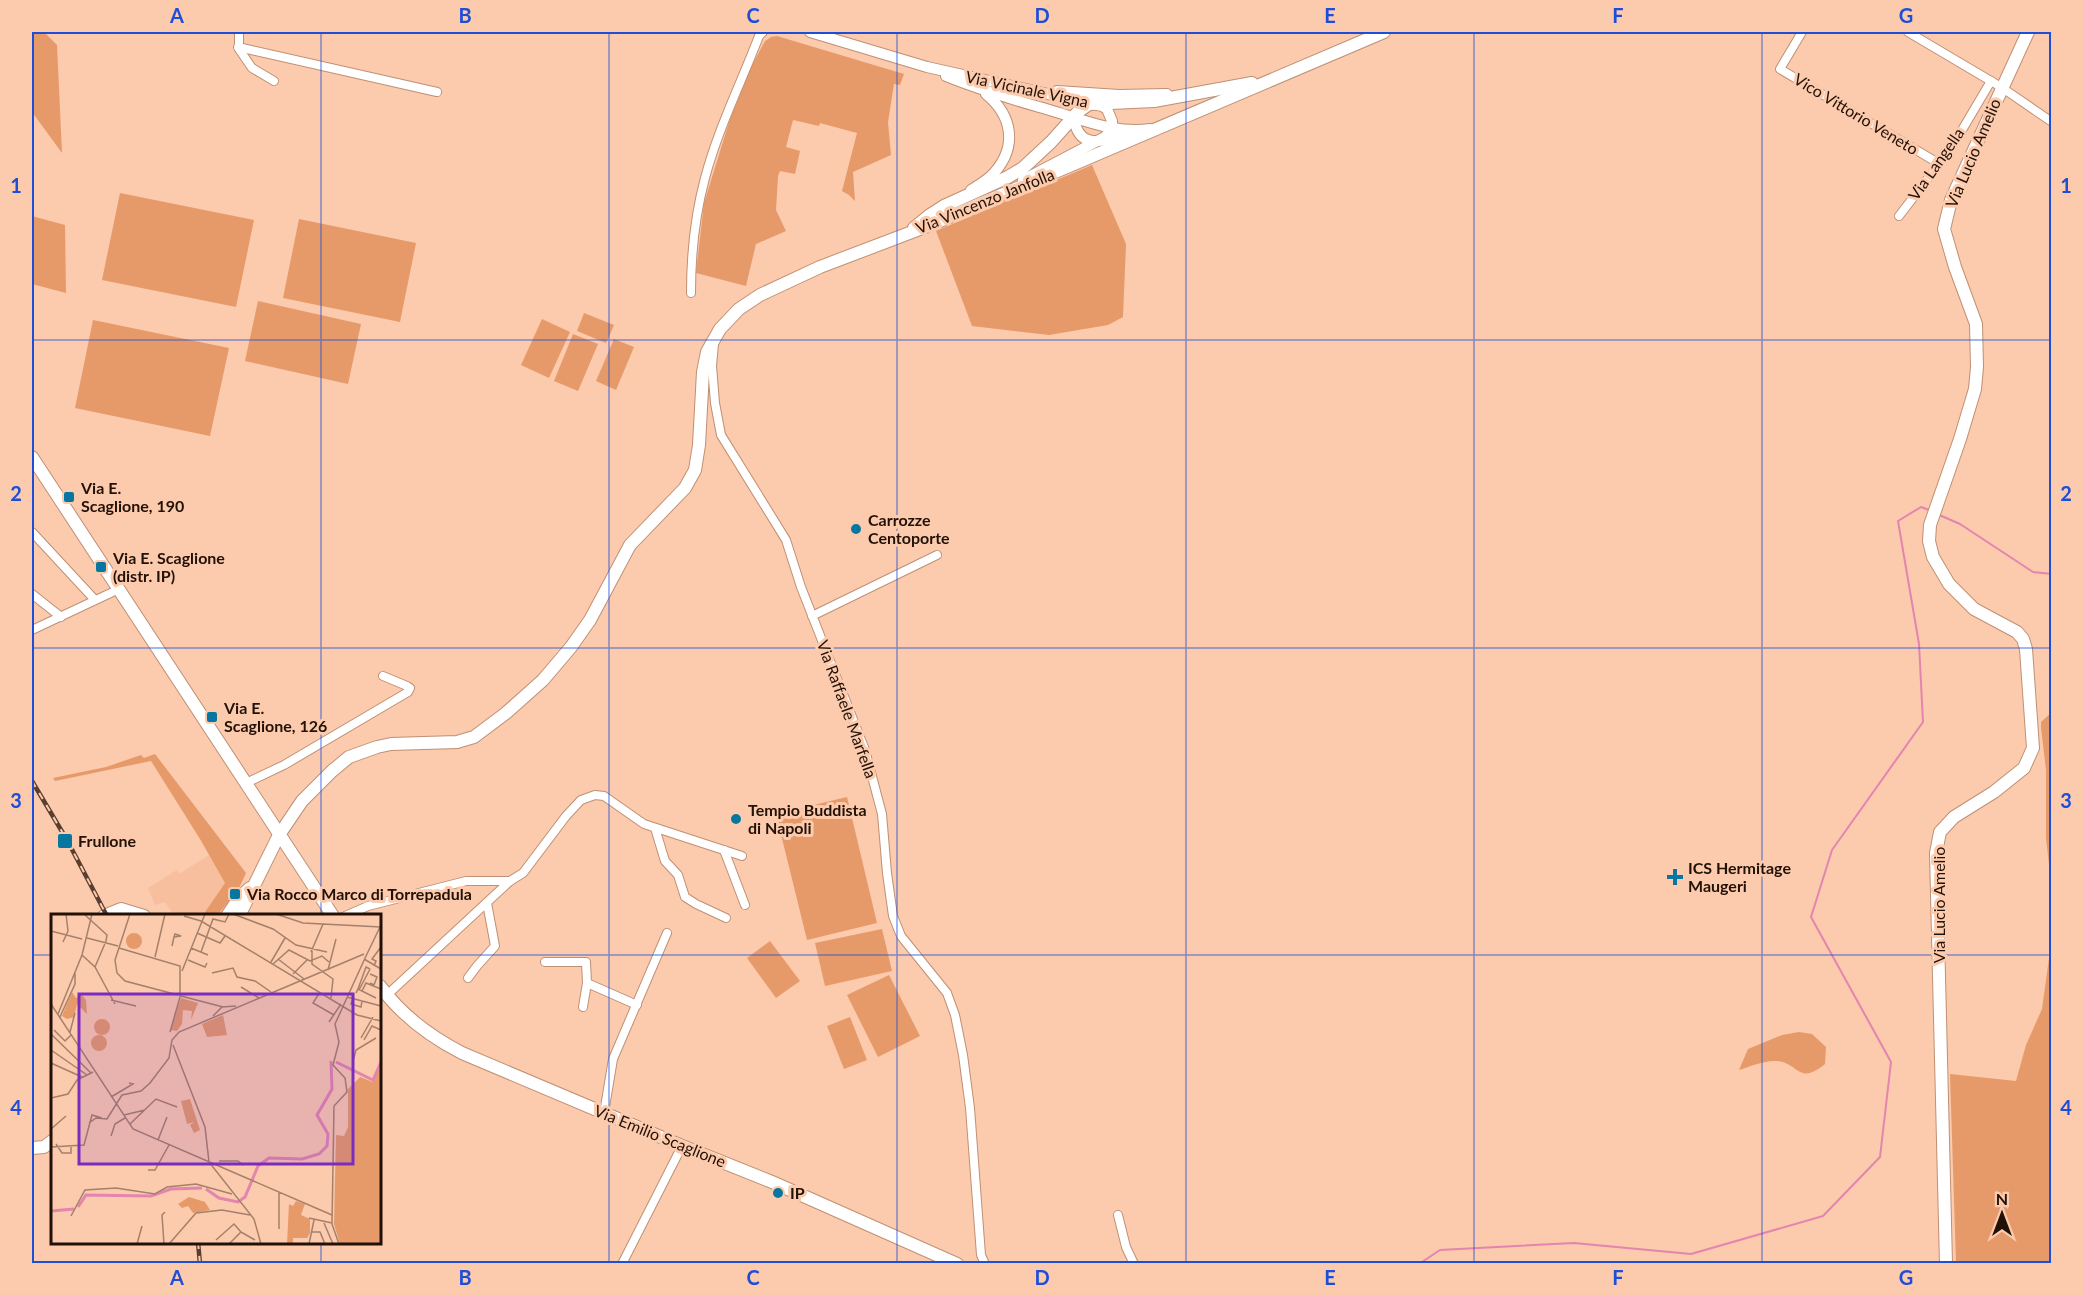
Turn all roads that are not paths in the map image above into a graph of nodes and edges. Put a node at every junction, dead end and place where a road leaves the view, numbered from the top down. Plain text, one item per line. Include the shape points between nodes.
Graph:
1 (239, 32) edge
2 (810, 32) edge
3 (1802, 32) edge
4 (2028, 32) edge
5 (760, 33) edge
6 (1374, 33) edge
7 (1913, 33) edge
8 (238, 46) junction
9 (927, 67) junction
10 (1270, 80) junction
11 (274, 81) dead end
12 (1996, 84) junction
13 (1027, 89) junction
14 (981, 90) junction
15 (438, 92) dead end
16 (1205, 92) junction
17 (1095, 104) junction
18 (1074, 117) junction
19 (2052, 123) edge
20 (1112, 128) junction
21 (1158, 128) junction
22 (1137, 131) junction
23 (1101, 141) junction
24 (1938, 163) junction
25 (997, 197) junction
26 (957, 200) junction
27 (1899, 216) dead end
28 (909, 232) junction
29 (692, 293) dead end
30 (714, 337) junction
31 (32, 457) edge
32 (32, 532) edge
33 (937, 555) dead end
34 (117, 590) junction
35 (32, 594) edge
36 (95, 600) junction
37 (812, 616) junction
38 (60, 617) junction
39 (32, 630) edge
40 (382, 676) dead end
41 (246, 783) junction
42 (655, 828) junction
43 (279, 835) junction
44 (724, 850) junction
45 (742, 856) dead end
46 (510, 881) junction
47 (251, 888) junction
48 (486, 903) junction
49 (745, 905) dead end
50 (107, 914) edge
51 (140, 914) edge
52 (228, 914) edge
53 (240, 914) edge
54 (332, 914) edge
55 (348, 914) edge
56 (726, 918) dead end
57 (667, 933) dead end
58 (546, 962) dead end
59 (468, 978) dead end
60 (587, 983) junction
61 (383, 990) edge
62 (636, 1005) junction
63 (582, 1007) dead end
64 (604, 1113) junction
65 (51, 1143) edge
66 (682, 1146) junction
67 (32, 1148) edge
68 (1118, 1215) dead end
69 (622, 1263) edge
70 (957, 1263) edge
71 (985, 1263) edge
72 (1134, 1263) edge
73 (1946, 1263) edge

1 - 8 street
2 - 9 street, Via Vicinale Vigna
3 - 24 street, Vico Vittorio Veneto via 1780,69
4 - 12 main road, Via Lucio Amelio
5 - 29 street via 705,178 695,233
6 - 10 main road, Via Vincenzo Janfolla
7 - 12 street
8 - 11 street via 252,68
8 - 15 street
9 - 13 street, Via Vicinale Vigna
9 - 14 street, Via Vicinale Vigna
10 - 16 main road, Via Vincenzo Janfolla
10 - 21 main road, Via Vincenzo Janfolla
12 - 19 street
12 - 24 street, Via Langella
12 - 73 main road, Via Lucio Amelio via 1951,200 1944,229 1976,324 1978,344 1975,389 1930,525 1929,541 1949,585 1974,609 2023,639 2033,748 2024,768 1954,817 1940,832 1936,853
13 - 16 street via 1119,95
13 - 17 street, Via Vicinale Vigna
14 - 18 street, Via Vicinale Vigna
14 - 26 street, Via Vicinale Vigna via 1004,113 1008,123 1007,147 992,175
16 - 17 main road, Via Vincenzo Janfolla via 1154,101
17 - 18 main road, Via Vincenzo Janfolla via 1083,107
17 - 20 street, Via Vicinale Vigna via 1107,109
18 - 20 street, Via Vicinale Vigna
18 - 23 street via 1079,135 1089,141
18 - 26 main road, Via Vincenzo Janfolla via 1023,168
20 - 22 street, Via Vicinale Vigna
20 - 23 street
21 - 22 street, Via Vicinale Vigna
21 - 25 main road, Via Vincenzo Janfolla
22 - 23 street
23 - 25 street
24 - 27 street, Via Langella
25 - 28 main road, Via Vincenzo Janfolla
26 - 28 main road, Via Vincenzo Janfolla via 930,214
28 - 30 main road via 760,295 739,309
30 - 37 street, Via Raffaele Marfella via 715,403 721,435 786,540
30 - 43 main road via 703,372 695,470 686,488 630,545 590,620 543,680 506,713 465,741 391,744 349,757 313,789
31 - 34 main road
32 - 36 street
33 - 37 street
34 - 36 street
34 - 41 main road
35 - 38 street
36 - 38 street
37 - 71 street, Via Raffaele Marfella via 865,750 882,813 893,916 902,936 947,993 955,1015 970,1108 981,1255
38 - 39 street
40 - 41 street via 407,686 408,692
41 - 43 main road
42 - 44 street
42 - 46 street via 604,796 589,796 566,816 523,873
42 - 56 street via 665,861 678,875 685,897
43 - 47 main road
43 - 54 main road
44 - 45 street
44 - 49 street
46 - 48 street
46 - 55 street via 456,883
47 - 52 main road
47 - 53 main road
48 - 59 street via 495,946
48 - 61 street
50 - 51 main road via 121,909
57 - 62 street
58 - 60 street via 586,962
60 - 62 street
60 - 63 street
61 - 64 main road, Via Emilio Scaglione via 414,1024 436,1039
62 - 64 street via 613,1059
64 - 66 main road, Via Emilio Scaglione
65 - 67 main road
66 - 69 street
66 - 70 main road, Via Emilio Scaglione
68 - 72 street

